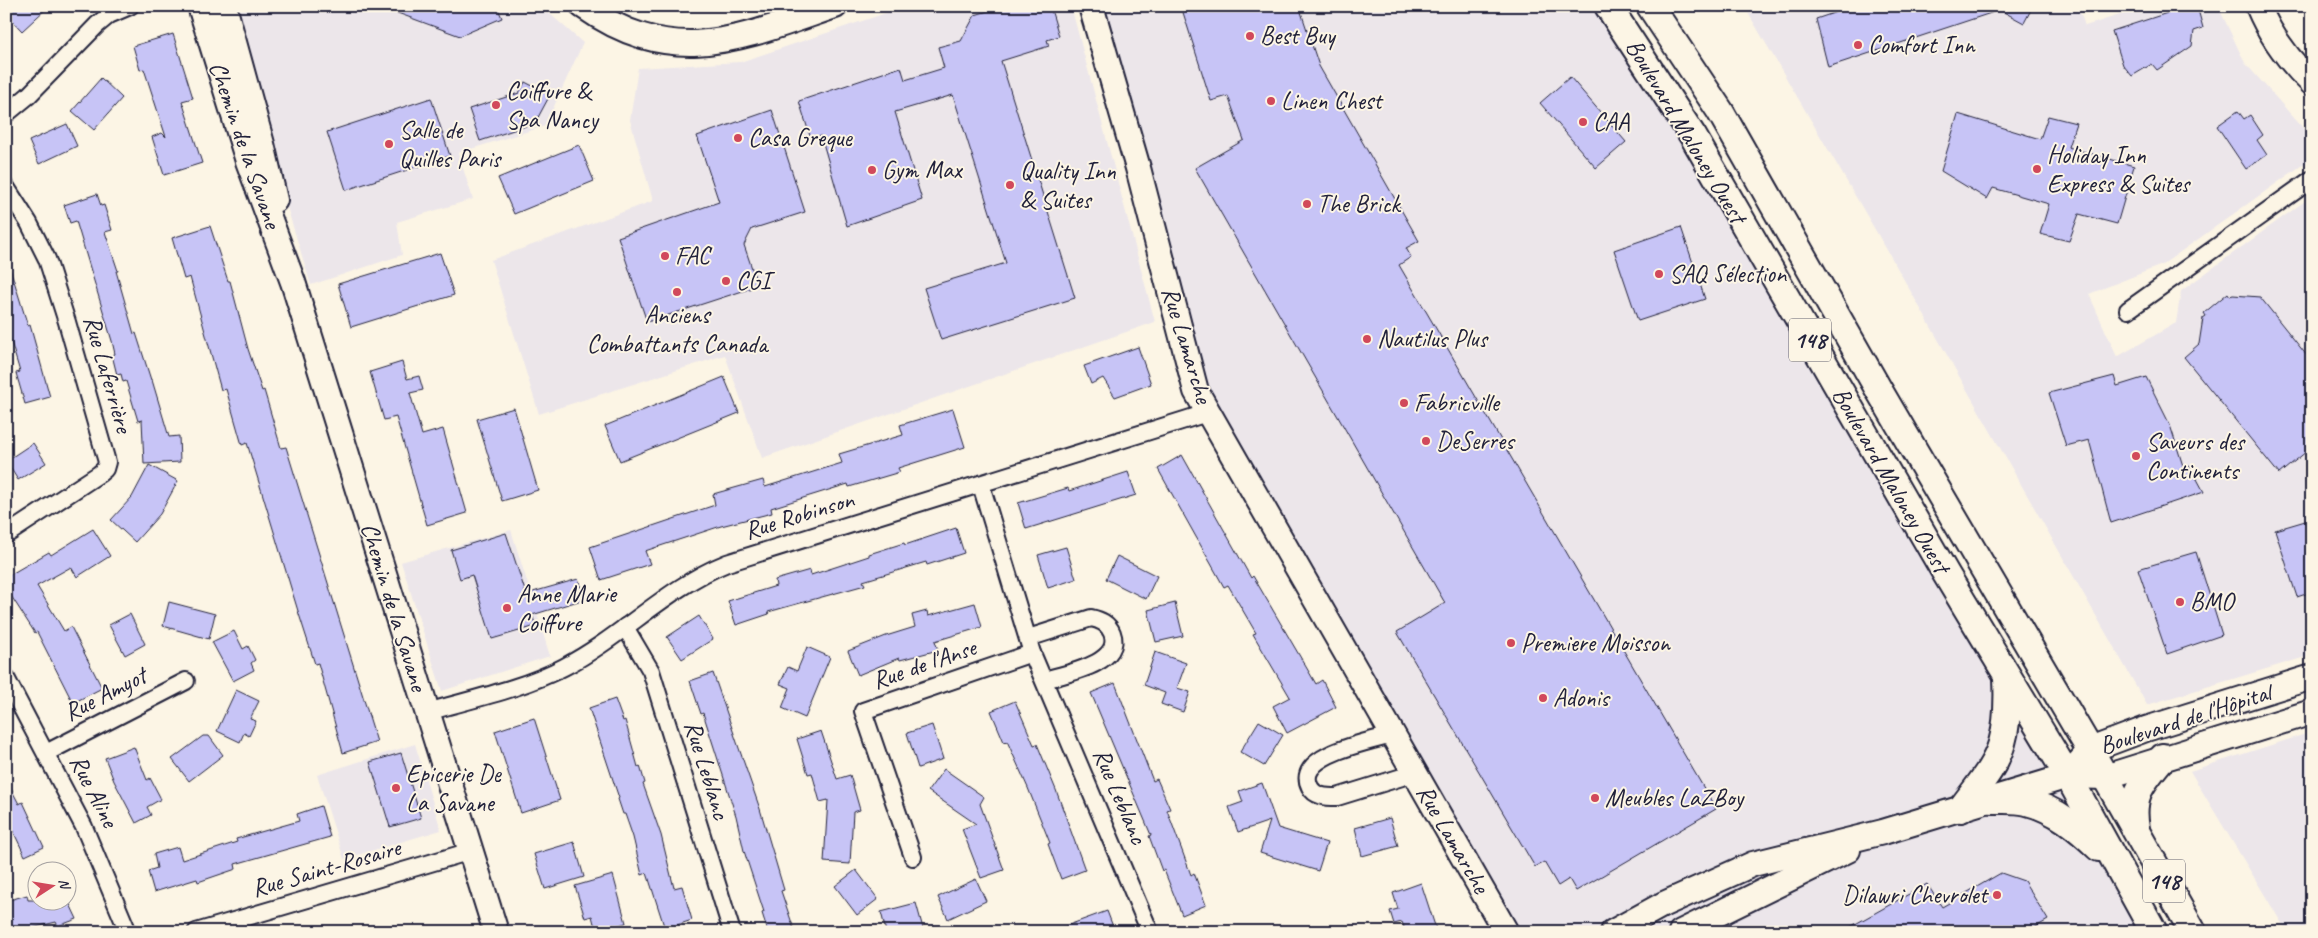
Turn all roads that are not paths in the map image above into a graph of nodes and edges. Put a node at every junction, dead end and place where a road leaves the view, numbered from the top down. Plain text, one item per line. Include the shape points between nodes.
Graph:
1 (130, 6) edge
2 (200, 6) edge
3 (224, 6) edge
4 (583, 6) edge
5 (835, 6) edge
6 (1090, 6) edge
7 (1608, 6) edge
8 (1650, 6) edge
9 (2258, 6) edge
10 (2312, 82) edge
11 (6, 114) edge
12 (2312, 179) edge
13 (6, 187) edge
14 (293, 282) junction
15 (1823, 291) junction
16 (1792, 308) junction
17 (2128, 310) dead end
18 (1207, 413) junction
19 (981, 485) junction
20 (6, 535) edge
21 (625, 627) junction
22 (1030, 645) junction
23 (2008, 676) junction
24 (2312, 677) edge
25 (6, 678) edge
26 (186, 680) dead end
27 (1044, 680) junction
28 (427, 712) junction
29 (2312, 712) edge
30 (1392, 735) junction
31 (2090, 750) junction
32 (46, 753) junction
33 (2163, 757) junction
34 (1415, 773) junction
35 (2068, 776) junction
36 (2105, 777) junction
37 (1992, 800) junction
38 (1961, 808) junction
39 (2136, 830) junction
40 (1883, 832) junction
41 (471, 851) junction
42 (913, 857) dead end
43 (2118, 867) junction
44 (128, 932) edge
45 (196, 932) edge
46 (496, 932) edge
47 (732, 932) edge
48 (1150, 932) edge
49 (1506, 932) edge
50 (1613, 932) edge
51 (1681, 932) edge
52 (2154, 932) edge
53 (2193, 932) edge

1 - 11 street via 109,15 97,25 28,96
2 - 14 street, Chemin de la Savane via 248,161
3 - 14 street, Chemin de la Savane via 262,144
4 - 5 street via 619,29 641,37 686,44 707,44 733,38
6 - 18 street, Rue Lamarche via 1138,168 1194,386
7 - 16 main road, Boulevard Maloney Ouest / 148 via 1684,122
8 - 15 main road, Boulevard Maloney Ouest / 148 via 1720,111
9 - 10 street via 2276,40
12 - 17 street
13 - 20 street, Rue Laferrière via 47,259 107,462 99,474
14 - 28 street, Chemin de la Savane
15 - 16 main road
15 - 31 main road, Boulevard Maloney Ouest / 148
16 - 23 main road, Boulevard Maloney Ouest / 148
18 - 19 street, Rue Robinson
18 - 30 street, Rue Lamarche
19 - 21 street, Rue Robinson via 710,570
19 - 22 street, Rue Leblanc
21 - 28 street, Rue Robinson via 550,674
21 - 47 street, Rue Leblanc via 650,671
22 - 27 street, Rue Leblanc
22 - 27 street via 1091,618 1101,620 1110,628 1114,638 1112,651 1104,659
22 - 42 street, Rue de l'Anse via 863,711
23 - 35 main road, Boulevard Maloney Ouest / 148
23 - 38 main road via 2002,743 1991,768
24 - 31 street, Boulevard de l'Hôpital
25 - 32 street, Rue Aline
26 - 32 street, Rue Amyot
27 - 48 street, Rue Leblanc
28 - 41 street, Chemin de la Savane
29 - 33 street, Boulevard de l'Hôpital
30 - 34 street, Rue Lamarche
30 - 34 street, Rue Lamarche via 1315,762 1308,773 1310,789 1326,798 1337,797
31 - 35 street, Boulevard de l'Hôpital
31 - 36 main road, Boulevard Maloney Ouest / 148
32 - 44 street, Rue Aline via 94,848
33 - 36 street, Boulevard de l'Hôpital
33 - 39 main road via 2138,790 2134,807
34 - 49 street, Rue Lamarche
35 - 36 street, Boulevard de l'Hôpital
35 - 37 street, Boulevard de l'Hôpital
35 - 43 main road, Boulevard Maloney Ouest / 148
36 - 39 main road, Boulevard Maloney Ouest / 148
37 - 38 street, Boulevard de l'Hôpital
37 - 43 main road via 2026,801 2060,815 2079,828
38 - 40 street, Boulevard de l'Hôpital
39 - 53 main road, Boulevard Maloney Ouest / 148
40 - 50 street, Boulevard de l'Hôpital via 1753,864 1664,904
40 - 51 street, Boulevard de l'Hôpital
41 - 45 street, Rue Saint-Rosaire
41 - 46 street, Chemin de la Savane
43 - 52 main road, Boulevard Maloney Ouest / 148

